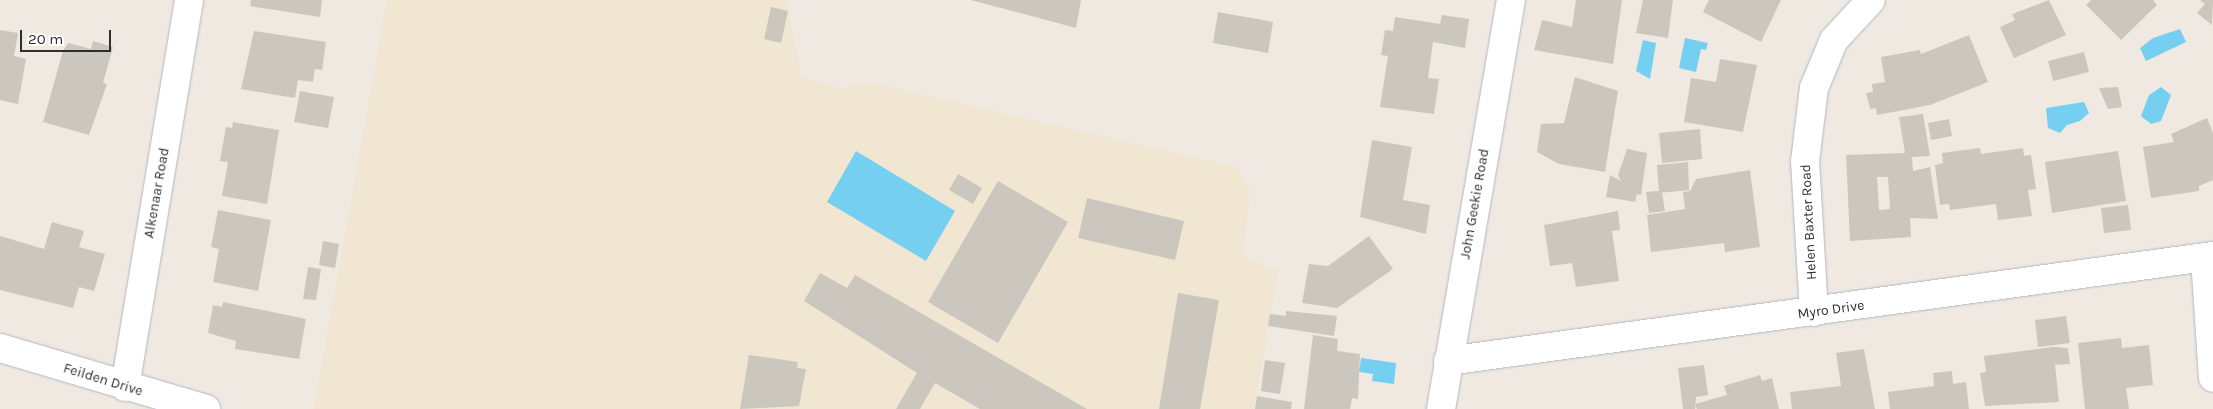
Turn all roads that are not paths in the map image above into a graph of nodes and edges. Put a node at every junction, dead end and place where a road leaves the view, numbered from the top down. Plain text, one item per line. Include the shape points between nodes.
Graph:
1 (189, 0) edge
2 (1511, 0) edge
3 (1871, 0) edge
4 (2209, 257) edge
5 (1814, 312) junction
6 (0, 348) edge
7 (1448, 361) junction
8 (2213, 378) edge
9 (125, 387) junction
10 (206, 409) edge
11 (1441, 409) edge

1 - 9 street, Alkenaar Road
2 - 7 street, John Geekie Road
3 - 5 street, Helen Baxter Road via 1834,40 1814,88 1805,162
4 - 5 street, Myro Drive
4 - 8 street
5 - 7 street, Myro Drive
6 - 9 street, Feilden Drive
7 - 11 street, John Geekie Road
9 - 10 street, Feilden Drive

